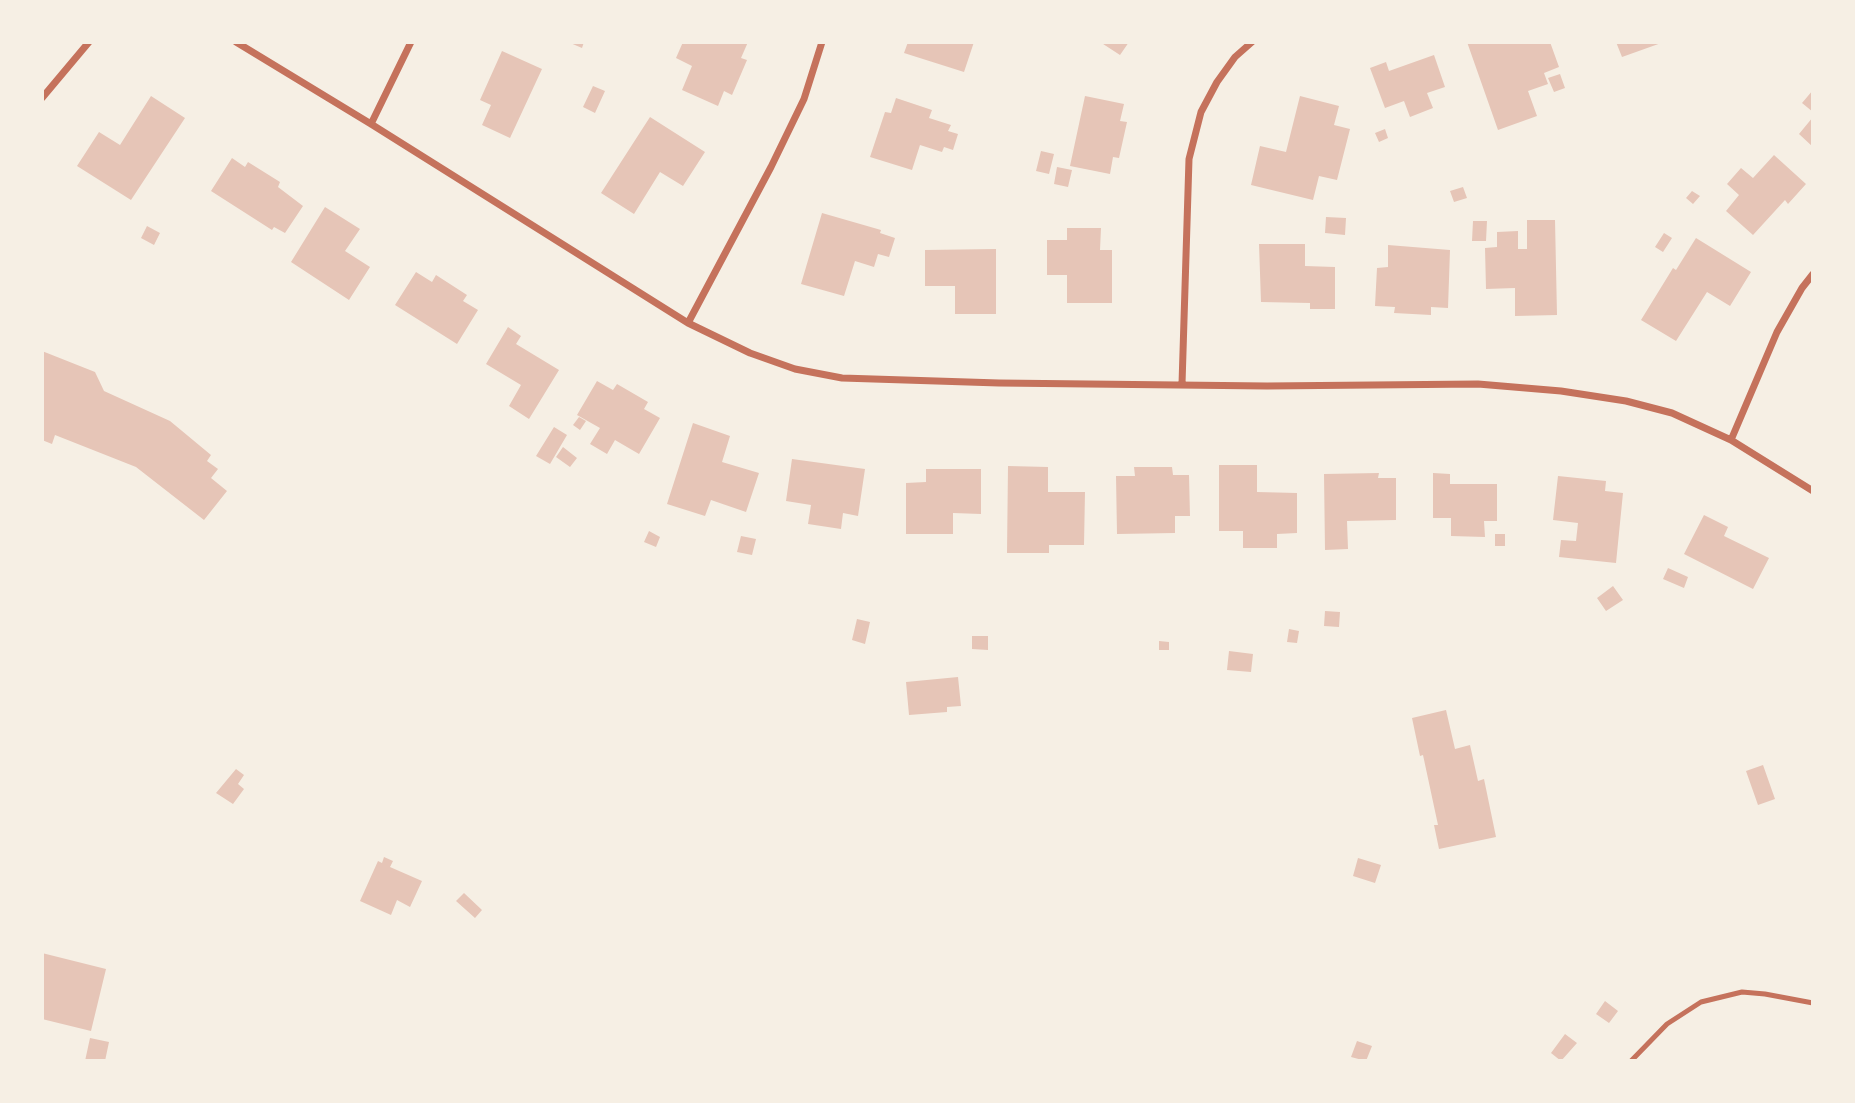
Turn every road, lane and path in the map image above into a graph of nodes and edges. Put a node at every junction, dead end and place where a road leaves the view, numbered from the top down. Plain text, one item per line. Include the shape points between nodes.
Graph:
1 (89, 42) edge
2 (236, 42) edge
3 (411, 42) edge
4 (822, 42) edge
5 (1252, 42) edge
6 (42, 98) edge
7 (371, 124) junction
8 (1813, 274) edge
9 (688, 323) junction
10 (1182, 384) junction
11 (1731, 440) junction
12 (1813, 491) edge
13 (1813, 1003) edge
14 (1631, 1061) edge

1 - 6 street
2 - 7 street
3 - 7 street
4 - 9 street via 804,99 777,156
5 - 10 street via 1217,82 1201,112 1189,159
7 - 9 street
8 - 11 street via 1777,331
9 - 10 street via 795,369 842,377
10 - 11 street via 1478,384 1561,391 1672,413
11 - 12 street
13 - 14 lane via 1742,992 1701,1002 1667,1024

